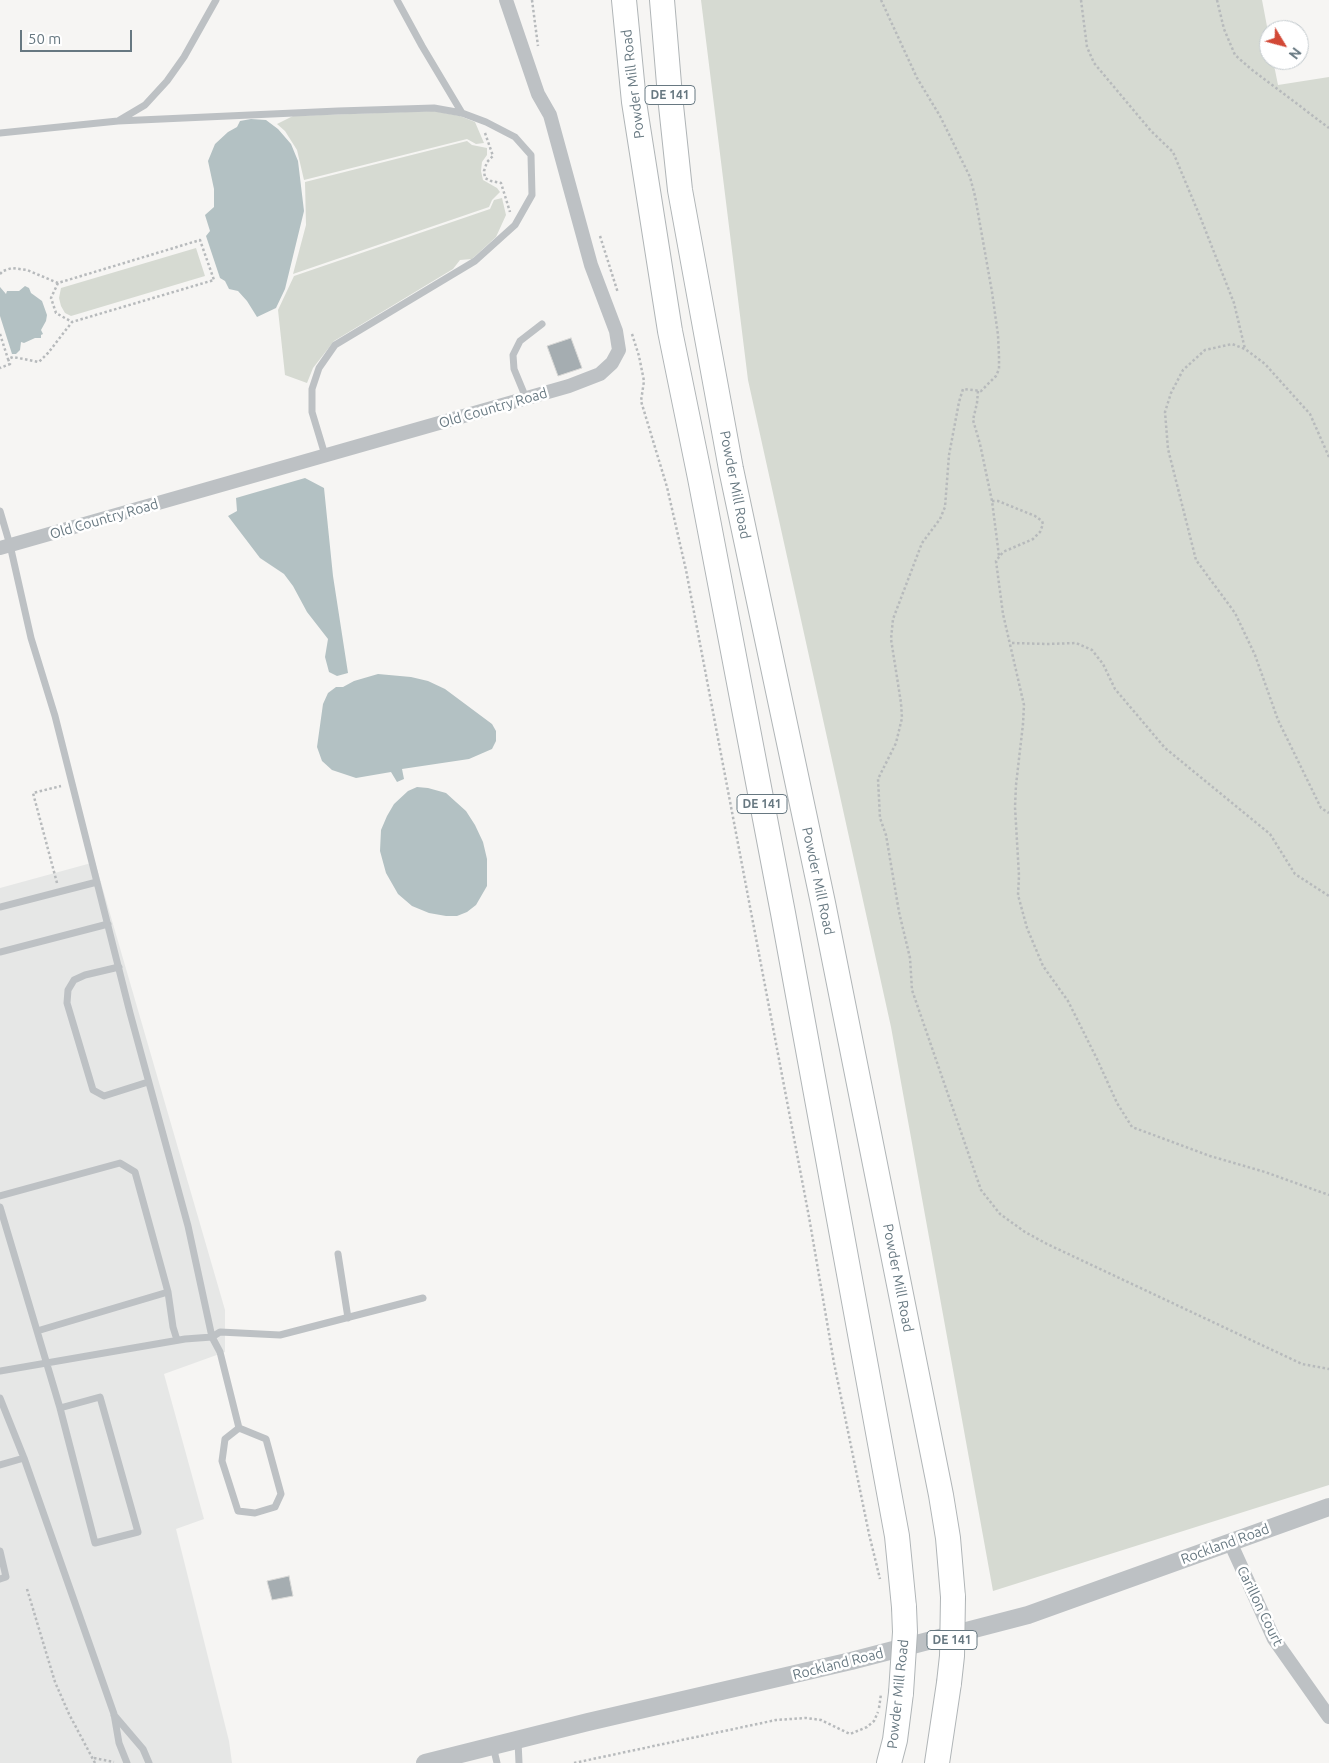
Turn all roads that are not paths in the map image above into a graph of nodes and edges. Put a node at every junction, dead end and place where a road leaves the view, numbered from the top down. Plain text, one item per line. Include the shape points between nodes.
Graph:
1 (216, 0) edge
2 (397, 0) edge
3 (506, 0) edge
4 (624, 0) edge
5 (662, 0) edge
6 (462, 113) junction
7 (118, 121) junction
8 (0, 134) edge
9 (542, 324) dead end
10 (526, 398) junction
11 (325, 455) junction
12 (0, 510) edge
13 (5, 547) edge
14 (97, 882) junction
15 (0, 907) edge
16 (108, 924) junction
17 (0, 952) edge
18 (119, 967) junction
19 (148, 1082) junction
20 (0, 1196) edge
21 (0, 1207) edge
22 (338, 1254) dead end
23 (168, 1292) junction
24 (423, 1298) dead end
25 (348, 1318) junction
26 (37, 1331) junction
27 (212, 1337) junction
28 (177, 1340) junction
29 (45, 1363) junction
30 (0, 1371) edge
31 (0, 1398) edge
32 (60, 1408) junction
33 (239, 1428) junction
34 (24, 1458) junction
35 (0, 1465) edge
36 (1329, 1507) edge
37 (1230, 1542) junction
38 (0, 1551) edge
39 (0, 1579) edge
40 (114, 1714) junction
41 (1329, 1717) edge
42 (518, 1739) junction
43 (493, 1746) junction
44 (127, 1763) edge
45 (149, 1763) edge
46 (425, 1763) edge
47 (497, 1763) edge
48 (519, 1763) edge
49 (889, 1763) edge
50 (937, 1763) edge

1 - 7 lane via 167,81 145,105
2 - 6 lane
3 - 10 street, Old Country Road via 538,94 550,115 591,265 616,331 619,350 612,363 600,374
4 - 49 highway, Powder Mill Road / DE 141, bridge via 634,102 670,331 783,914 897,1536 905,1632 901,1693
5 - 50 highway, Powder Mill Road / DE 141, bridge via 680,190 704,327 940,1486 953,1597 949,1683
6 - 7 lane via 434,108
6 - 11 lane via 515,137 531,155 532,195 516,225 475,261 335,345 319,368 312,390 312,412
7 - 8 lane
9 - 10 lane via 520,341 513,355 514,368
10 - 11 street, Old Country Road
11 - 13 street, Old Country Road
12 - 13 lane
13 - 14 lane via 55,716
14 - 15 lane
14 - 16 lane
16 - 17 lane
16 - 18 lane
18 - 19 lane
18 - 19 lane via 74,980 68,990 67,1004 93,1090 104,1096
19 - 27 lane via 188,1226
20 - 23 lane via 120,1164 136,1172
21 - 26 lane
22 - 25 lane
23 - 26 lane
23 - 28 lane
24 - 25 lane
25 - 27 lane via 280,1335 220,1332
26 - 29 lane
27 - 28 lane
27 - 33 lane via 220,1352
28 - 29 lane
29 - 30 lane
29 - 32 lane
31 - 34 lane
32 - 32 lane via 95,1543 138,1532 100,1397
33 - 33 lane via 224,1439 222,1461 238,1511 255,1513 275,1507 281,1494 266,1439
34 - 35 lane
34 - 40 lane
36 - 37 street, Rockland Road
37 - 41 street, Carillon Court via 1274,1640
37 - 42 street, Rockland Road via 1028,1615 851,1661
38 - 39 lane via 6,1577
40 - 44 lane via 119,1743
40 - 45 lane via 143,1749
42 - 43 street, Rockland Road
42 - 48 lane
43 - 46 street, Rockland Road
43 - 47 lane

